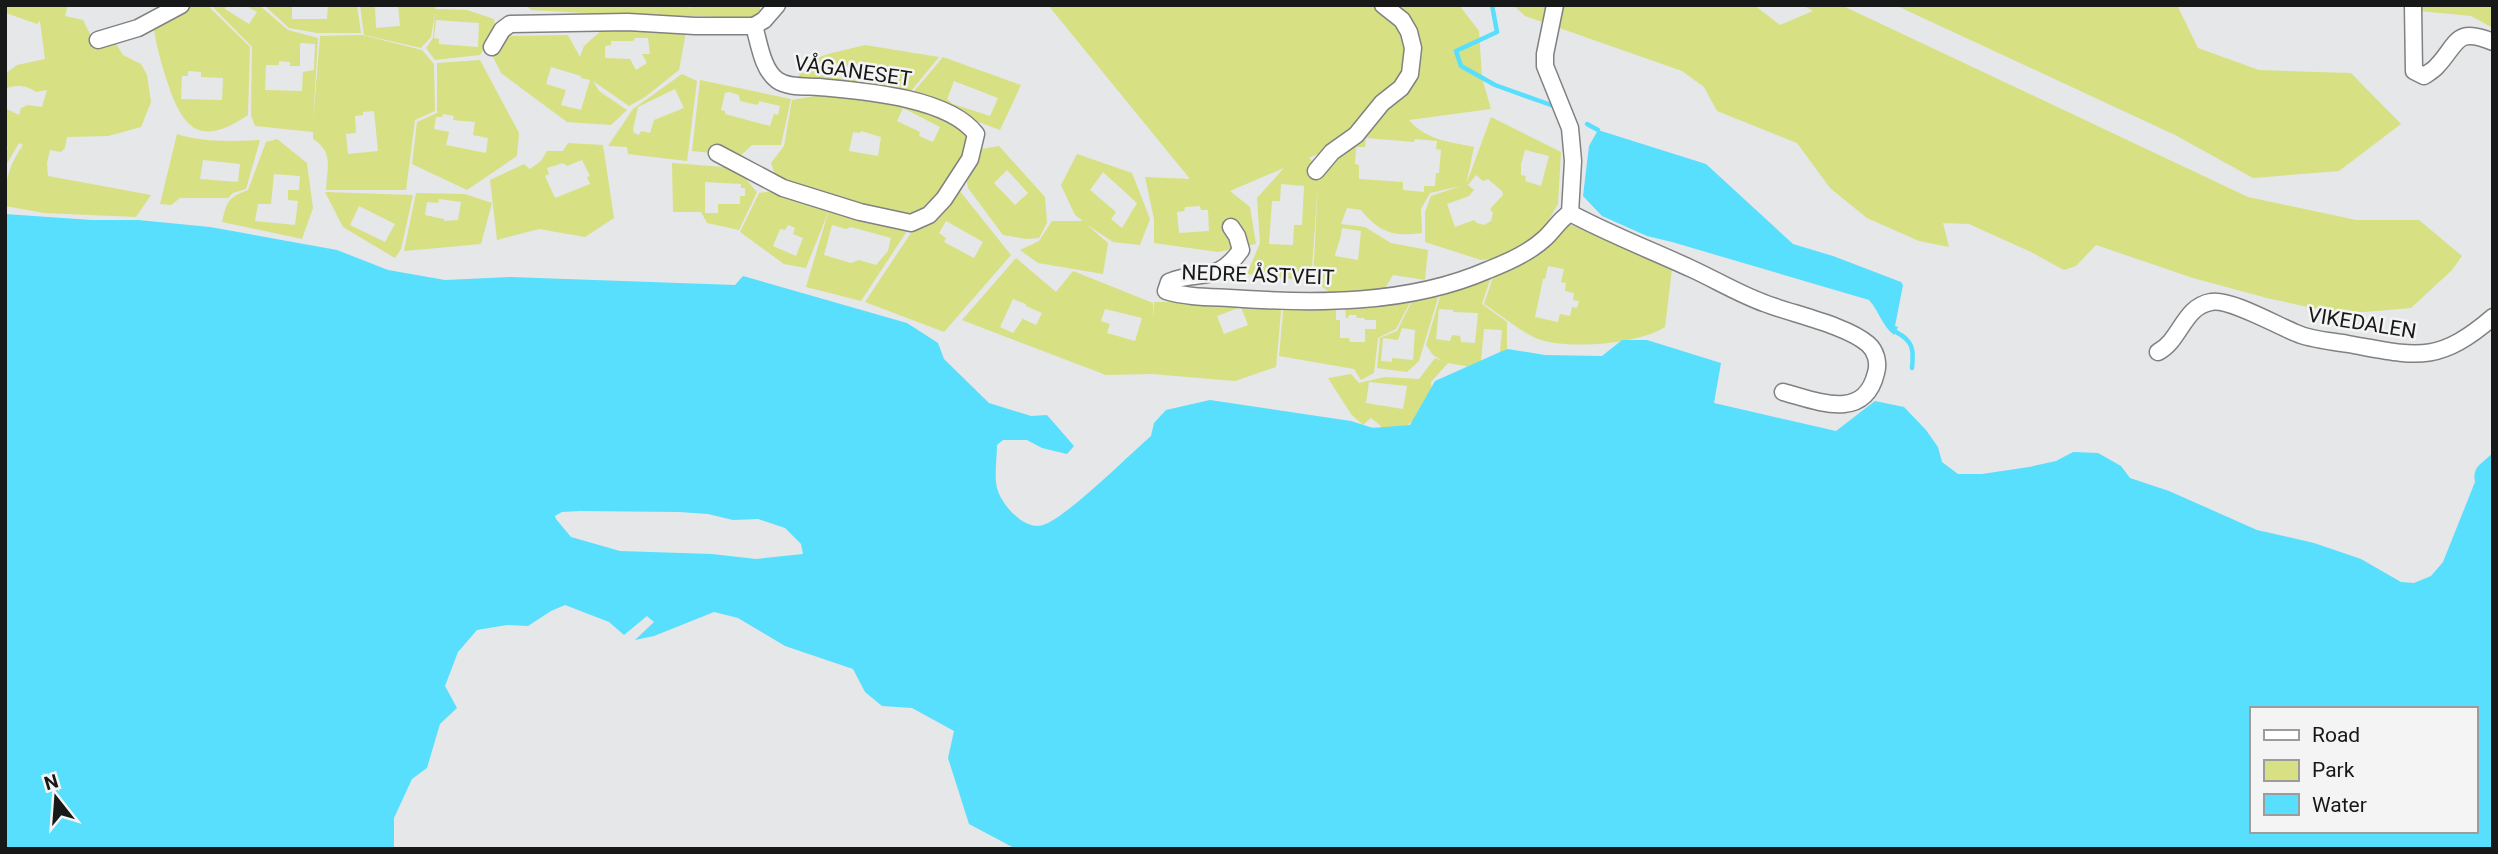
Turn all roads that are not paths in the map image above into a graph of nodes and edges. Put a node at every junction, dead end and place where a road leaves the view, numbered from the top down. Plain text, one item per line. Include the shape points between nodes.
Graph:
1 (181, 5) edge
2 (777, 5) edge
3 (1383, 5) edge
4 (1555, 5) edge
5 (2413, 5) edge
6 (754, 26) junction
7 (98, 40) dead end
8 (2493, 41) edge
9 (492, 47) dead end
10 (717, 153) dead end
11 (1316, 171) dead end
12 (1570, 213) junction
13 (1231, 227) dead end
14 (2493, 317) edge
15 (2158, 352) dead end
16 (1783, 392) dead end

1 - 7 street via 138,28
2 - 6 street
3 - 11 street via 1409,32 1413,48 1410,74 1356,135
4 - 12 street via 1545,66 1570,128
5 - 8 street via 2414,71 2424,76 2455,40 2469,36
6 - 9 street via 510,24
6 - 10 street, VÅGANESET via 775,79 794,86 903,97 944,111 970,125 976,134 973,151 944,199 929,215 911,223 783,188
12 - 13 street, NEDRE ÅSTVEIT via 1544,239 1487,271 1421,291 1316,302 1166,290 1169,282 1223,270 1236,258 1241,250
12 - 16 street via 1762,302 1831,326 1867,343 1874,352 1878,366 1874,382 1859,400 1838,407
14 - 15 street, VIKEDALEN via 2449,348 2427,354 2299,335 2214,301 2198,306 2168,347

